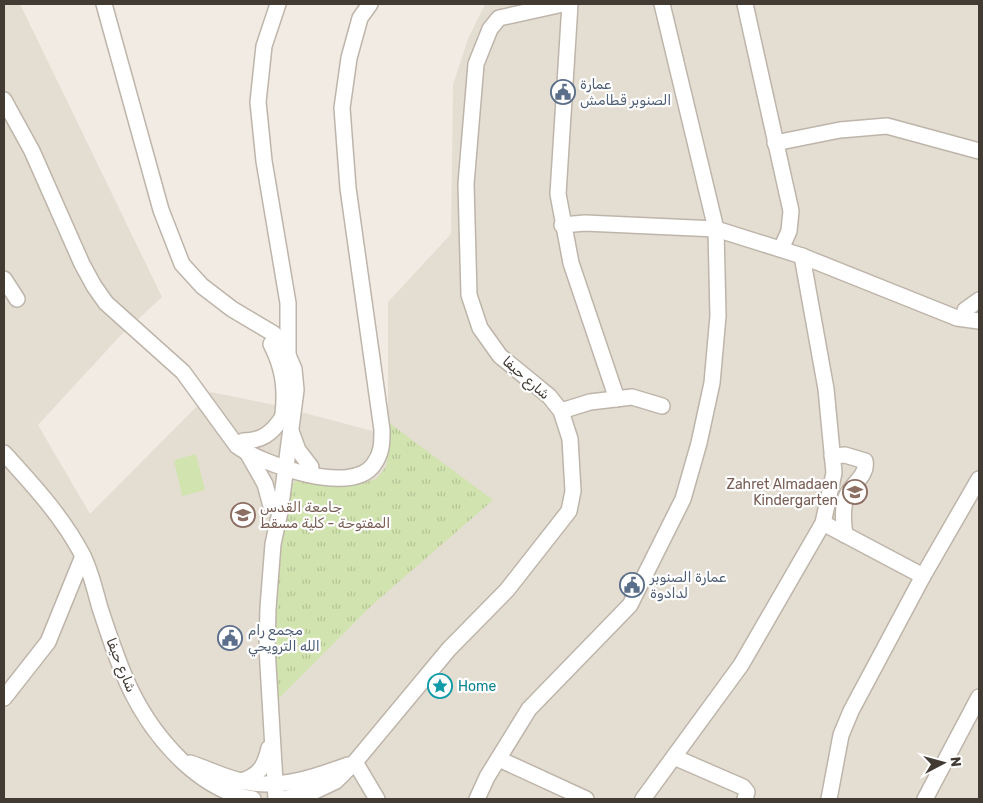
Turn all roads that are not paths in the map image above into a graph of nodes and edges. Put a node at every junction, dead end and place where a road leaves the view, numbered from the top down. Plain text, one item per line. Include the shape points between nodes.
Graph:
1 (104, 4) edge
2 (278, 4) edge
3 (370, 4) edge
4 (563, 4) edge
5 (570, 4) edge
6 (662, 4) edge
7 (745, 4) edge
8 (4, 100) edge
9 (775, 143) junction
10 (979, 151) edge
11 (791, 211) junction
12 (562, 225) junction
13 (716, 230) junction
14 (781, 250) junction
15 (800, 255) junction
16 (4, 279) edge
17 (17, 299) dead end
18 (979, 300) edge
19 (972, 309) edge
20 (946, 312) junction
21 (254, 321) junction
22 (979, 321) edge
23 (288, 355) junction
24 (617, 399) junction
25 (662, 406) dead end
26 (561, 410) junction
27 (286, 424) junction
28 (245, 447) junction
29 (4, 452) edge
30 (832, 456) junction
31 (281, 462) junction
32 (310, 471) junction
33 (979, 479) edge
34 (282, 494) junction
35 (271, 506) junction
36 (823, 523) junction
37 (845, 534) junction
38 (273, 544) junction
39 (83, 556) junction
40 (924, 576) junction
41 (979, 697) edge
42 (4, 698) edge
43 (272, 734) junction
44 (674, 757) junction
45 (499, 759) junction
46 (182, 761) junction
47 (354, 762) junction
48 (309, 780) junction
49 (241, 781) junction
50 (275, 783) junction
51 (253, 799) edge
52 (276, 799) edge
53 (283, 799) edge
54 (377, 799) edge
55 (476, 799) edge
56 (586, 799) edge
57 (643, 799) edge
58 (745, 799) edge
59 (829, 799) edge
60 (925, 799) edge

1 - 21 street via 161,210 182,264 202,286
2 - 23 street via 264,46 258,102 264,161 288,303
3 - 32 street via 360,18 349,58 342,108 348,188 382,449 374,466 358,476 337,477
4 - 26 street, شارع حيفا via 499,18 490,29 476,64 466,184 469,295 480,328 500,356 549,396
5 - 12 street via 558,194
6 - 13 street
7 - 9 street
8 - 28 street via 32,151 94,286 106,303 183,372 237,446
9 - 10 street via 840,130 887,126
9 - 11 street
11 - 14 street via 789,231
11 - 15 street via 798,227
12 - 13 street via 586,223
12 - 24 street via 570,263
13 - 14 street
13 - 45 street via 718,316 712,383 683,499 630,605 529,709
14 - 15 street
15 - 20 street
15 - 30 street via 824,380
16 - 17 street
18 - 19 street
19 - 20 street
20 - 22 street via 957,318
21 - 23 street via 274,334
21 - 27 street via 279,359
23 - 27 street via 294,369 296,390
24 - 25 street via 632,398
24 - 26 street
26 - 47 street, شارع حيفا via 570,438 573,491 569,511 507,590 449,649
27 - 28 street
27 - 31 street
27 - 32 street
28 - 31 street
28 - 35 street via 265,484
29 - 39 street, شارع حيفا via 50,504
30 - 36 street via 834,473
30 - 37 street via 860,458 866,466 847,495 842,522
31 - 32 street
31 - 34 street
31 - 35 street
32 - 34 street via 288,482
33 - 40 street
34 - 38 street
35 - 38 street
36 - 37 street
36 - 44 street via 741,665
37 - 40 street
38 - 43 street via 267,639
39 - 42 street via 48,642
39 - 46 street, شارع حيفا via 122,674 149,724
40 - 59 street via 851,711 841,735
41 - 60 street
43 - 48 street via 276,757 282,768 288,775
43 - 49 street via 261,769 253,778
43 - 50 street
44 - 57 street
44 - 58 street via 743,787 747,792
45 - 55 street
45 - 56 street
46 - 49 street, شارع حيفا
46 - 51 street, شارع حيفا via 193,773 217,787
47 - 48 street, شارع حيفا
47 - 53 street, شارع حيفا via 336,781
47 - 54 street
48 - 50 street, شارع حيفا
49 - 50 street, شارع حيفا
50 - 52 street

